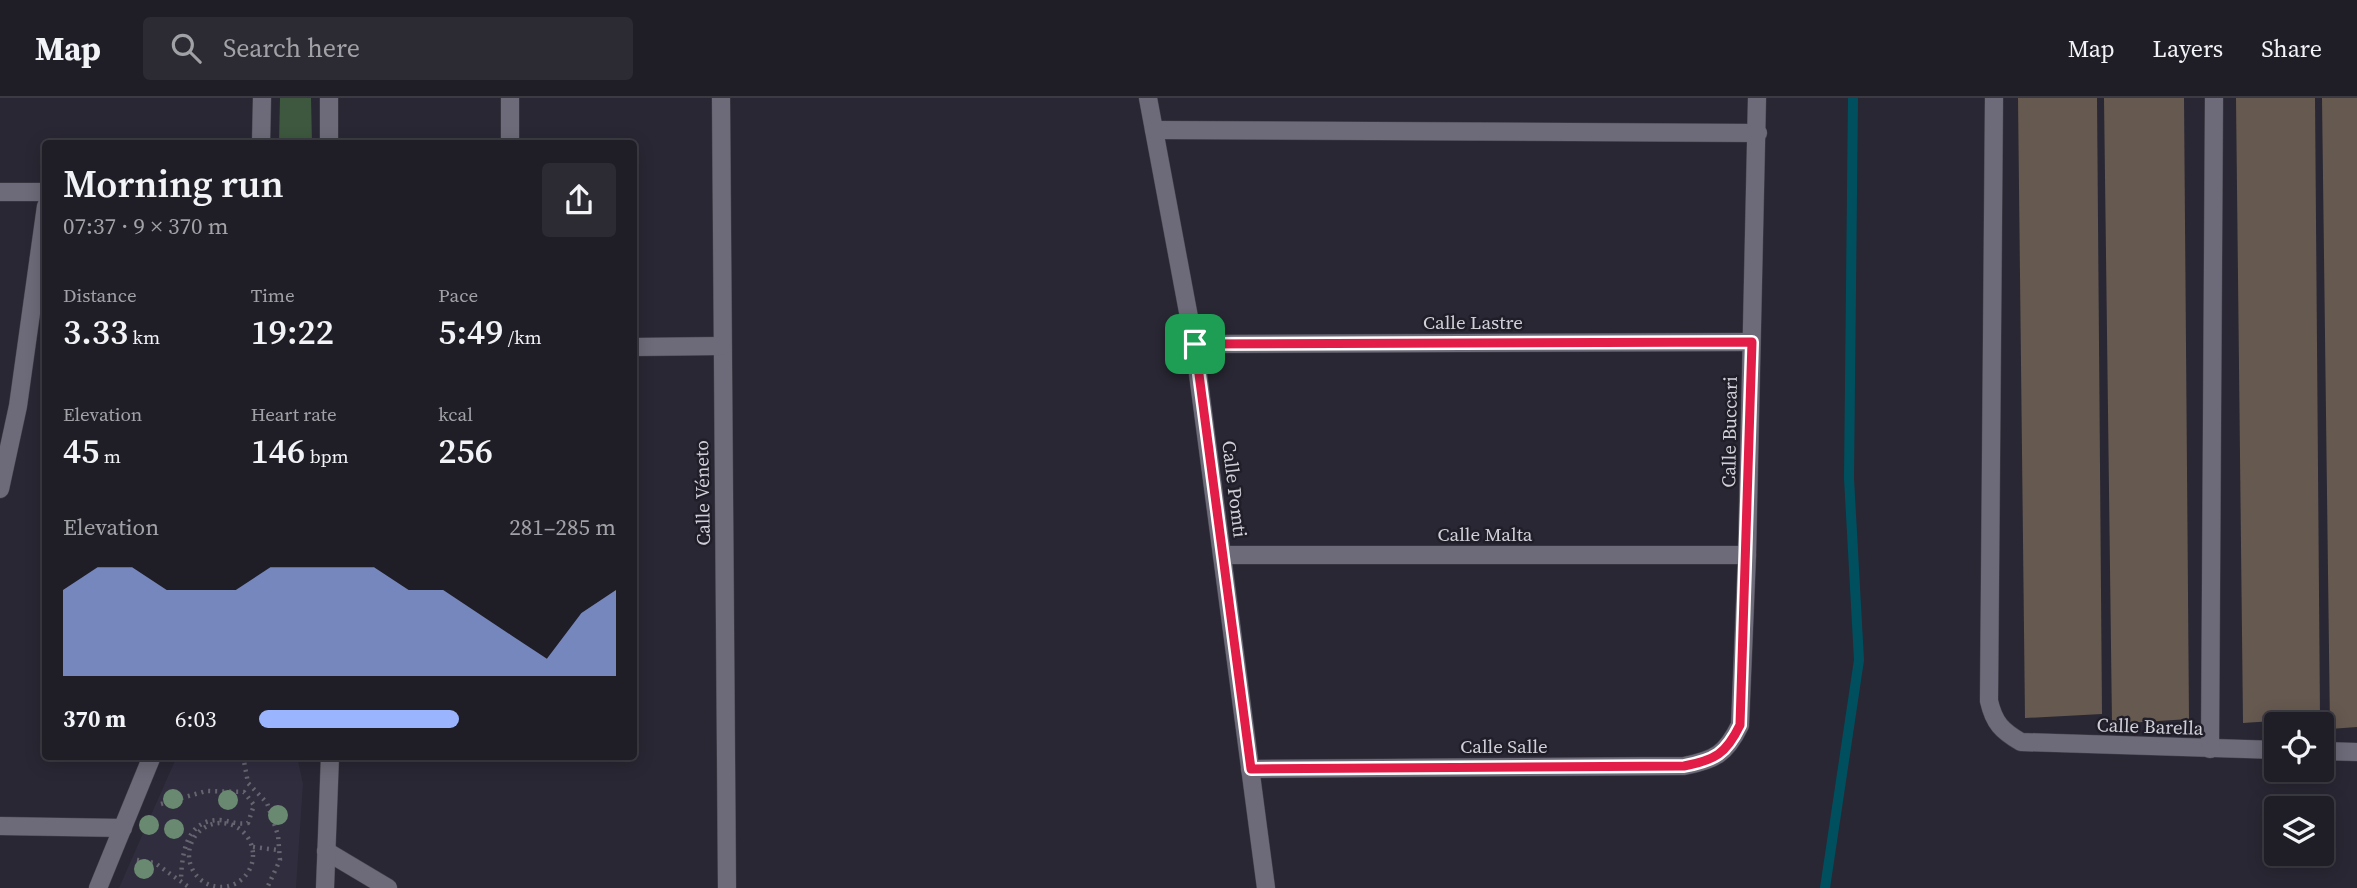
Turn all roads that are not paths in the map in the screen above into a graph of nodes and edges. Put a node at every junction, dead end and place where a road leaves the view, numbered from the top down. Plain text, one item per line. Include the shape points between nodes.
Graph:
1 (262, 98) edge
2 (329, 98) edge
3 (510, 98) edge
4 (722, 98) edge
5 (1148, 98) edge
6 (1757, 98) edge
7 (1994, 98) edge
8 (2214, 98) edge
9 (1154, 130) junction
10 (1758, 132) junction
11 (261, 140) edge
12 (329, 140) edge
13 (510, 140) edge
14 (0, 192) edge
15 (42, 192) edge
16 (42, 235) edge
17 (1752, 342) junction
18 (1195, 344) junction
19 (722, 345) junction
20 (637, 346) edge
21 (0, 405) edge
22 (18, 406) junction
23 (0, 489) edge
24 (1222, 555) junction
25 (1747, 555) junction
26 (1740, 725) joint
27 (2210, 749) junction
28 (2264, 750) edge
29 (2334, 751) edge
30 (2357, 752) edge
31 (150, 760) edge
32 (330, 760) edge
33 (1251, 769) junction
34 (0, 826) edge
35 (123, 828) junction
36 (326, 851) junction
37 (98, 888) edge
38 (325, 888) edge
39 (388, 888) edge
40 (727, 888) edge
41 (1266, 888) edge

1 - 11 street
2 - 12 street
3 - 13 street
4 - 19 street, Calle Véneto
5 - 9 street, Calle Pomti
6 - 10 street, Calle Buccari
7 - 27 street, Calle Barella via 1989,701 1993,719 2021,742
8 - 27 street
9 - 10 street
9 - 18 street, Calle Pomti
10 - 17 street, Calle Buccari
14 - 15 street
16 - 22 street
17 - 18 street, Calle Lastre
17 - 25 street, Calle Buccari
18 - 24 street, Calle Pomti
19 - 20 street
19 - 40 street, Calle Véneto
21 - 22 street
22 - 23 street
24 - 25 street, Calle Malta
24 - 33 street, Calle Pomti
25 - 26 street, Calle Buccari
26 - 33 street, Calle Salle via 1730,746 1718,755 1684,766
27 - 28 street, Calle Barella
29 - 30 street
31 - 35 street
32 - 36 street
33 - 41 street, Calle Pomti
34 - 35 street
35 - 37 street
36 - 38 street
36 - 39 street

